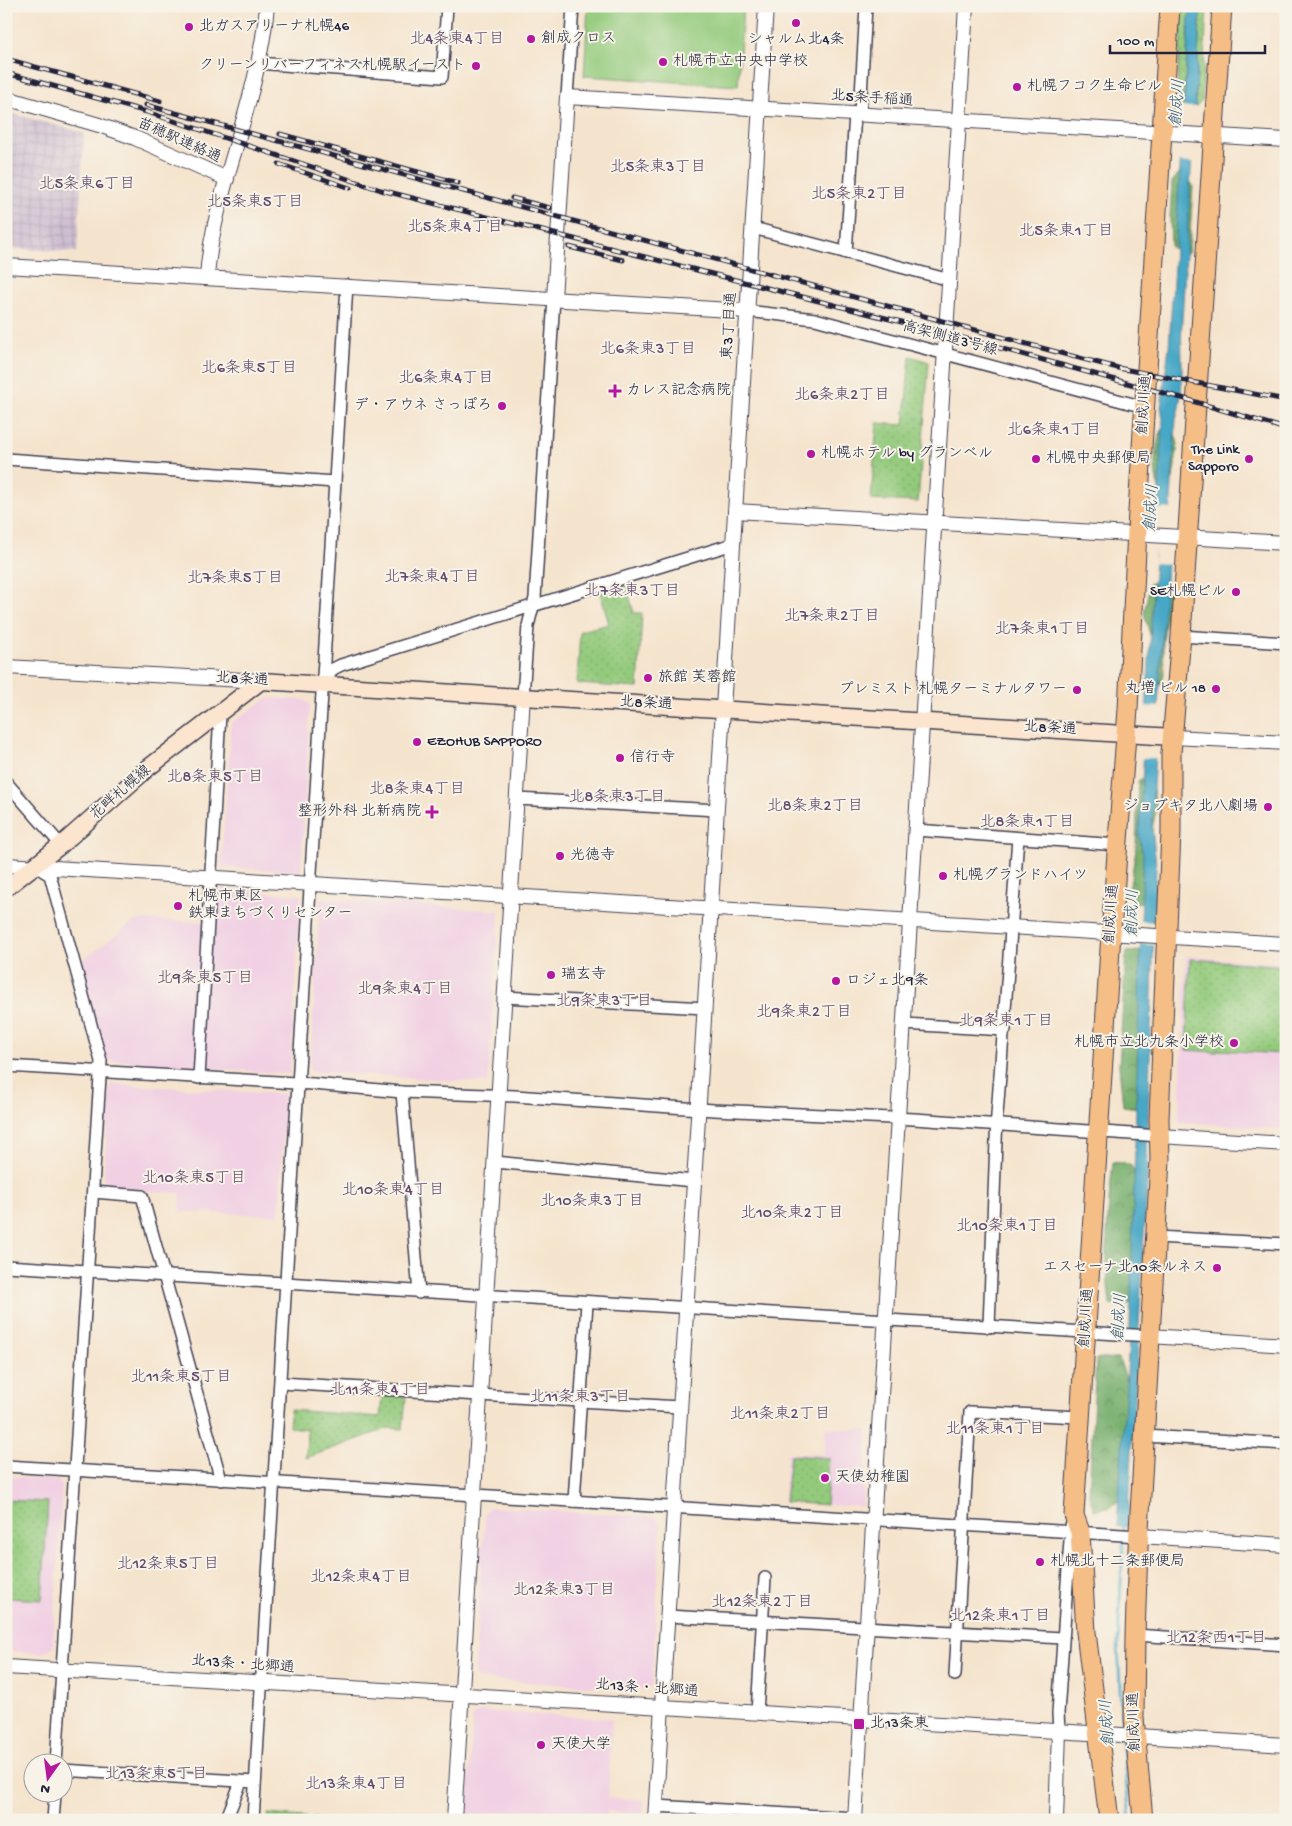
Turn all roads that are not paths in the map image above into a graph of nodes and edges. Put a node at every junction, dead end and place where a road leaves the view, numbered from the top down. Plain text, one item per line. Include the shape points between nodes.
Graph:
1 (267, 6) edge
2 (447, 6) edge
3 (573, 6) edge
4 (766, 6) edge
5 (866, 6) edge
6 (966, 6) edge
7 (1170, 6) edge
8 (1222, 6) edge
9 (257, 64) junction
10 (567, 97) junction
11 (6, 98) edge
12 (760, 108) junction
13 (857, 114) junction
14 (959, 121) junction
15 (1168, 133) junction
16 (1207, 135) junction
17 (1286, 140) edge
18 (227, 179) junction
19 (753, 228) junction
20 (846, 253) junction
21 (6, 266) edge
22 (207, 278) junction
23 (950, 280) junction
24 (347, 286) junction
25 (554, 298) junction
26 (747, 311) junction
27 (946, 353) junction
28 (1144, 407) junction
29 (6, 459) edge
30 (335, 482) junction
31 (735, 511) junction
32 (934, 522) junction
33 (1145, 535) junction
34 (1181, 537) junction
35 (1286, 543) edge
36 (733, 544) junction
37 (533, 606) junction
38 (1181, 636) junction
39 (1286, 643) edge
40 (6, 667) edge
41 (261, 681) junction
42 (323, 684) junction
43 (523, 696) junction
44 (724, 709) junction
45 (220, 714) junction
46 (923, 722) junction
47 (1134, 734) junction
48 (1166, 737) junction
49 (1286, 743) edge
50 (6, 782) edge
51 (517, 799) junction
52 (717, 810) junction
53 (916, 830) junction
54 (1018, 838) junction
55 (61, 845) junction
56 (1118, 845) junction
57 (6, 865) edge
58 (36, 867) junction
59 (211, 878) junction
60 (7, 883) edge
61 (311, 884) junction
62 (511, 896) junction
63 (711, 908) junction
64 (911, 921) junction
65 (1012, 927) junction
66 (1111, 932) junction
67 (1160, 936) junction
68 (1286, 944) edge
69 (504, 997) junction
70 (705, 1008) junction
71 (904, 1024) junction
72 (1005, 1030) junction
73 (6, 1066) edge
74 (100, 1072) junction
75 (199, 1078) junction
76 (297, 1085) junction
77 (402, 1092) junction
78 (498, 1097) junction
79 (699, 1110) junction
80 (898, 1119) junction
81 (998, 1125) junction
82 (1098, 1131) junction
83 (1147, 1134) junction
84 (1286, 1144) edge
85 (495, 1162) junction
86 (694, 1181) junction
87 (93, 1192) junction
88 (1156, 1237) junction
89 (1286, 1244) edge
90 (6, 1266) edge
91 (87, 1271) junction
92 (164, 1275) junction
93 (287, 1284) junction
94 (419, 1293) junction
95 (486, 1295) junction
96 (587, 1303) junction
97 (686, 1309) junction
98 (886, 1320) junction
99 (989, 1327) junction
100 (1086, 1332) junction
101 (1145, 1336) junction
102 (1286, 1344) edge
103 (281, 1383) junction
104 (480, 1395) junction
105 (580, 1402) junction
106 (679, 1407) junction
107 (1081, 1417) junction
108 (1144, 1436) junction
109 (1286, 1444) edge
110 (6, 1466) edge
111 (75, 1470) junction
112 (221, 1480) junction
113 (274, 1483) junction
114 (474, 1495) junction
115 (574, 1501) junction
116 (673, 1507) junction
117 (874, 1520) junction
118 (963, 1525) junction
119 (1074, 1526) junction
120 (1134, 1535) junction
121 (1286, 1545) edge
122 (765, 1578) dead end
123 (667, 1616) junction
124 (762, 1621) junction
125 (868, 1628) junction
126 (957, 1632) junction
127 (1135, 1635) junction
128 (1062, 1638) junction
129 (1286, 1645) edge
130 (6, 1667) edge
131 (61, 1670) junction
132 (955, 1675) dead end
133 (262, 1682) junction
134 (461, 1695) junction
135 (662, 1706) junction
136 (757, 1712) junction
137 (862, 1719) junction
138 (1059, 1731) junction
139 (1118, 1735) junction
140 (1286, 1745) edge
141 (57, 1754) edge
142 (72, 1771) edge
143 (241, 1782) junction
144 (255, 1782) junction
145 (54, 1804) edge
146 (655, 1813) edge
147 (855, 1819) edge
148 (53, 1820) edge
149 (226, 1820) edge
150 (253, 1820) edge
151 (454, 1820) edge
152 (1056, 1820) edge
153 (1109, 1820) edge
154 (1143, 1820) edge

1 - 9 street, 苗穂駅連絡通
2 - 9 street via 442,77
3 - 10 street
4 - 12 street, 東3丁目通
5 - 13 street
6 - 14 street
7 - 15 highway, 創成川通
8 - 16 highway, 創成川通
9 - 18 street, 苗穂駅連絡通
10 - 12 street, 北5条手稲通
10 - 25 street
11 - 18 street, 苗穂駅連絡通 via 108,128
12 - 13 street, 北5条手稲通
12 - 19 street, 東3丁目通
13 - 14 street, 北5条手稲通
13 - 20 street
14 - 15 street, 北5条手稲通
14 - 23 street
15 - 16 street, 北5条手稲通
15 - 28 highway, 創成川通
16 - 17 street
16 - 34 highway, 創成川通
18 - 22 street via 217,210
19 - 20 street
19 - 26 street, 東3丁目通
20 - 23 street
21 - 22 street
22 - 24 street
23 - 27 street
24 - 25 street
24 - 30 street
25 - 26 street
25 - 37 street
26 - 27 street, 高架側道3号線 via 815,319
26 - 31 street, 東3丁目通
27 - 28 street, 高架側道3号線
27 - 32 street
28 - 33 highway, 創成川通
29 - 30 street
30 - 42 street
31 - 32 street
31 - 36 street, 東3丁目通
32 - 33 street
32 - 46 street
33 - 34 street
33 - 47 highway, 創成川通
34 - 35 street
34 - 38 highway, 創成川通
36 - 37 street
36 - 44 street, 東3丁目通
37 - 42 street via 341,665 333,669
37 - 43 street via 528,626
38 - 39 street
38 - 48 highway, 創成川通
40 - 41 street, 北8条通
41 - 42 main road, 北8条通
41 - 45 main road, 花畔札幌線
42 - 43 main road, 北8条通
42 - 61 street
43 - 44 main road, 北8条通
43 - 51 street
44 - 46 main road, 北8条通
44 - 52 street, 東3丁目通
45 - 55 main road, 花畔札幌線 via 148,768
45 - 59 street
46 - 47 main road, 北8条通
46 - 53 street
47 - 48 main road, 北8条通
47 - 56 highway, 創成川通
48 - 49 street, 北8条通
48 - 67 highway, 創成川通
50 - 55 street
51 - 52 street
51 - 62 street
52 - 63 street, 東3丁目通
53 - 54 street
53 - 64 street
54 - 56 street
54 - 65 street
55 - 58 main road, 花畔札幌線
56 - 66 highway, 創成川通
57 - 58 street
58 - 59 street
58 - 60 main road, 花畔札幌線
58 - 74 street via 50,875 101,1061
59 - 61 street
59 - 75 street
61 - 62 street
61 - 76 street
62 - 63 street
62 - 69 street
63 - 64 street
63 - 70 street, 東3丁目通
64 - 65 street
64 - 71 street
65 - 66 street
65 - 72 street
66 - 67 street
66 - 82 highway, 創成川通
67 - 68 street
67 - 83 highway, 創成川通
69 - 70 street
69 - 78 street
70 - 79 street, 東3丁目通
71 - 72 street
71 - 80 street
72 - 81 street
73 - 74 street
74 - 75 street
74 - 87 street
75 - 76 street
76 - 77 street
76 - 93 street
77 - 78 street
77 - 94 street
78 - 79 street
78 - 85 street
79 - 80 street
79 - 86 street, 東3丁目通
80 - 81 street
80 - 98 street
81 - 82 street
81 - 99 street
82 - 83 street
82 - 100 highway, 創成川通
83 - 84 street
83 - 88 highway, 創成川通
85 - 86 street
85 - 95 street
86 - 97 street, 東3丁目通
87 - 91 street
87 - 92 street via 142,1196
88 - 89 street
88 - 101 highway, 創成川通
90 - 91 street
91 - 92 street
91 - 111 street
92 - 93 street
92 - 112 street
93 - 94 street
93 - 103 street
94 - 95 street
95 - 96 street
95 - 104 street
96 - 97 street
96 - 105 street
97 - 98 street
97 - 106 street, 東3丁目通
98 - 99 street
98 - 117 street
99 - 100 street
100 - 101 street
100 - 107 highway, 創成川通
101 - 102 street
101 - 108 highway, 創成川通
103 - 104 street
103 - 113 street
104 - 105 street
104 - 114 street
105 - 106 street
105 - 115 street
106 - 116 street, 東3丁目通
107 - 118 street via 970,1412
107 - 119 highway, 創成川通
108 - 109 street
108 - 120 highway, 創成川通
110 - 111 street
111 - 112 street
111 - 131 street
112 - 113 street
113 - 114 street
113 - 133 street
114 - 115 street
114 - 134 street
115 - 116 street
116 - 117 street
116 - 123 street, 東3丁目通
117 - 118 street
117 - 125 street
118 - 119 street
118 - 126 street
119 - 120 street
119 - 128 street
119 - 139 highway, 創成川通 via 1086,1632
120 - 121 street
120 - 127 highway, 創成川通
122 - 124 street
123 - 124 street
123 - 135 street, 東3丁目通
124 - 125 street
124 - 136 street
125 - 126 street
125 - 137 street
126 - 128 street
126 - 132 street
127 - 129 street
127 - 139 highway, 創成川通
128 - 138 street
130 - 131 street, 北13条・北郷通
131 - 133 street, 北13条・北郷通
131 - 141 street
133 - 134 street, 北13条・北郷通
133 - 144 street
134 - 135 street, 北13条・北郷通
134 - 151 street
135 - 136 street, 北13条・北郷通
135 - 146 street, 東3丁目通
136 - 137 street, 北13条・北郷通
137 - 138 street, 北13条・北郷通
137 - 147 street
138 - 139 street, 北13条・北郷通
138 - 152 street
139 - 140 street, 北13条・北郷通
139 - 153 highway, 創成川通
139 - 154 highway, 創成川通
142 - 143 street
143 - 144 street
143 - 149 street
144 - 150 street
145 - 148 street
146 - 147 street

